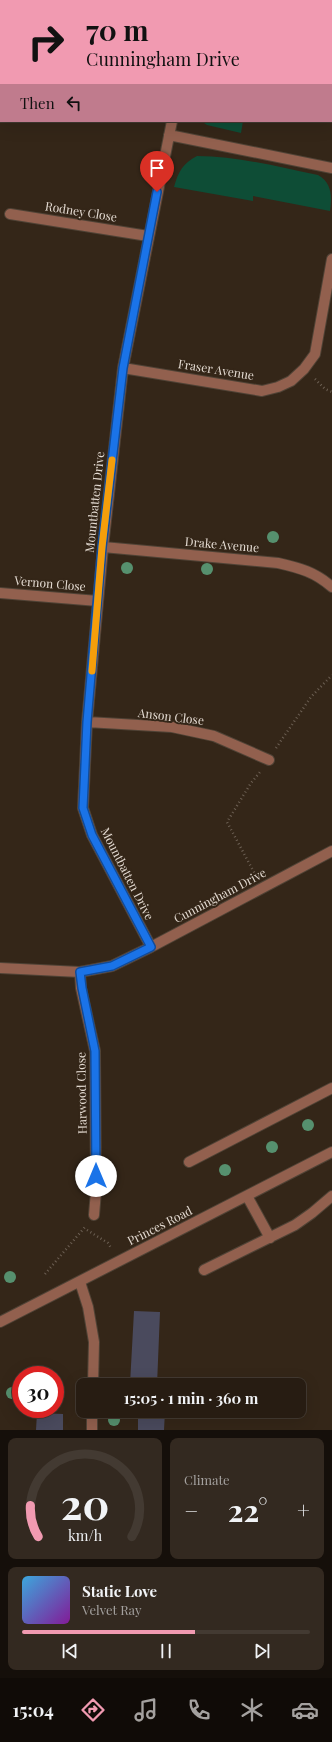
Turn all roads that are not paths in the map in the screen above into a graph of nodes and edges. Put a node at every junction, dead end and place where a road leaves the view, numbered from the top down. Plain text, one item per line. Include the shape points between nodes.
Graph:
1 (172, 122) edge
2 (169, 135) junction
3 (332, 168) edge
4 (10, 214) dead end
5 (148, 236) junction
6 (332, 259) edge
7 (123, 368) junction
8 (102, 547) junction
9 (332, 587) edge
10 (0, 593) edge
11 (98, 601) junction
12 (87, 722) junction
13 (270, 760) road end
14 (332, 851) edge
15 (151, 947) junction
16 (0, 968) edge
17 (80, 972) junction
18 (332, 1088) edge
19 (332, 1152) edge
20 (189, 1162) dead end
21 (247, 1196) junction
22 (332, 1196) edge
23 (94, 1215) road end
24 (270, 1238) junction
25 (204, 1270) dead end
26 (80, 1282) junction
27 (0, 1322) edge
28 (93, 1378) edge
29 (92, 1418) edge
30 (92, 1430) edge

1 - 2 street, Mountbatten Drive
2 - 3 street
2 - 5 street, Mountbatten Drive
4 - 5 street, Rodney Close
5 - 7 street, Mountbatten Drive
6 - 7 street, Fraser Avenue via 315,354 291,381 262,391
7 - 8 street, Mountbatten Drive
8 - 9 street, Drake Avenue via 278,563 320,577
8 - 11 street, Mountbatten Drive
10 - 11 street, Vernon Close
11 - 12 street, Mountbatten Drive
12 - 13 street, Anson Close via 172,728 214,736
12 - 15 street, Mountbatten Drive via 83,808 92,835
14 - 15 street, Cunningham Drive
15 - 17 street, Cunningham Drive via 112,966
16 - 17 street, Cunningham Drive
17 - 23 street, Harwood Close via 95,1051
18 - 20 street
19 - 21 street, Princes Road
21 - 24 street
21 - 26 street, Princes Road
22 - 24 street via 312,1214
24 - 25 street
26 - 27 street, Princes Road
26 - 28 street via 88,1307 94,1342
29 - 30 street

